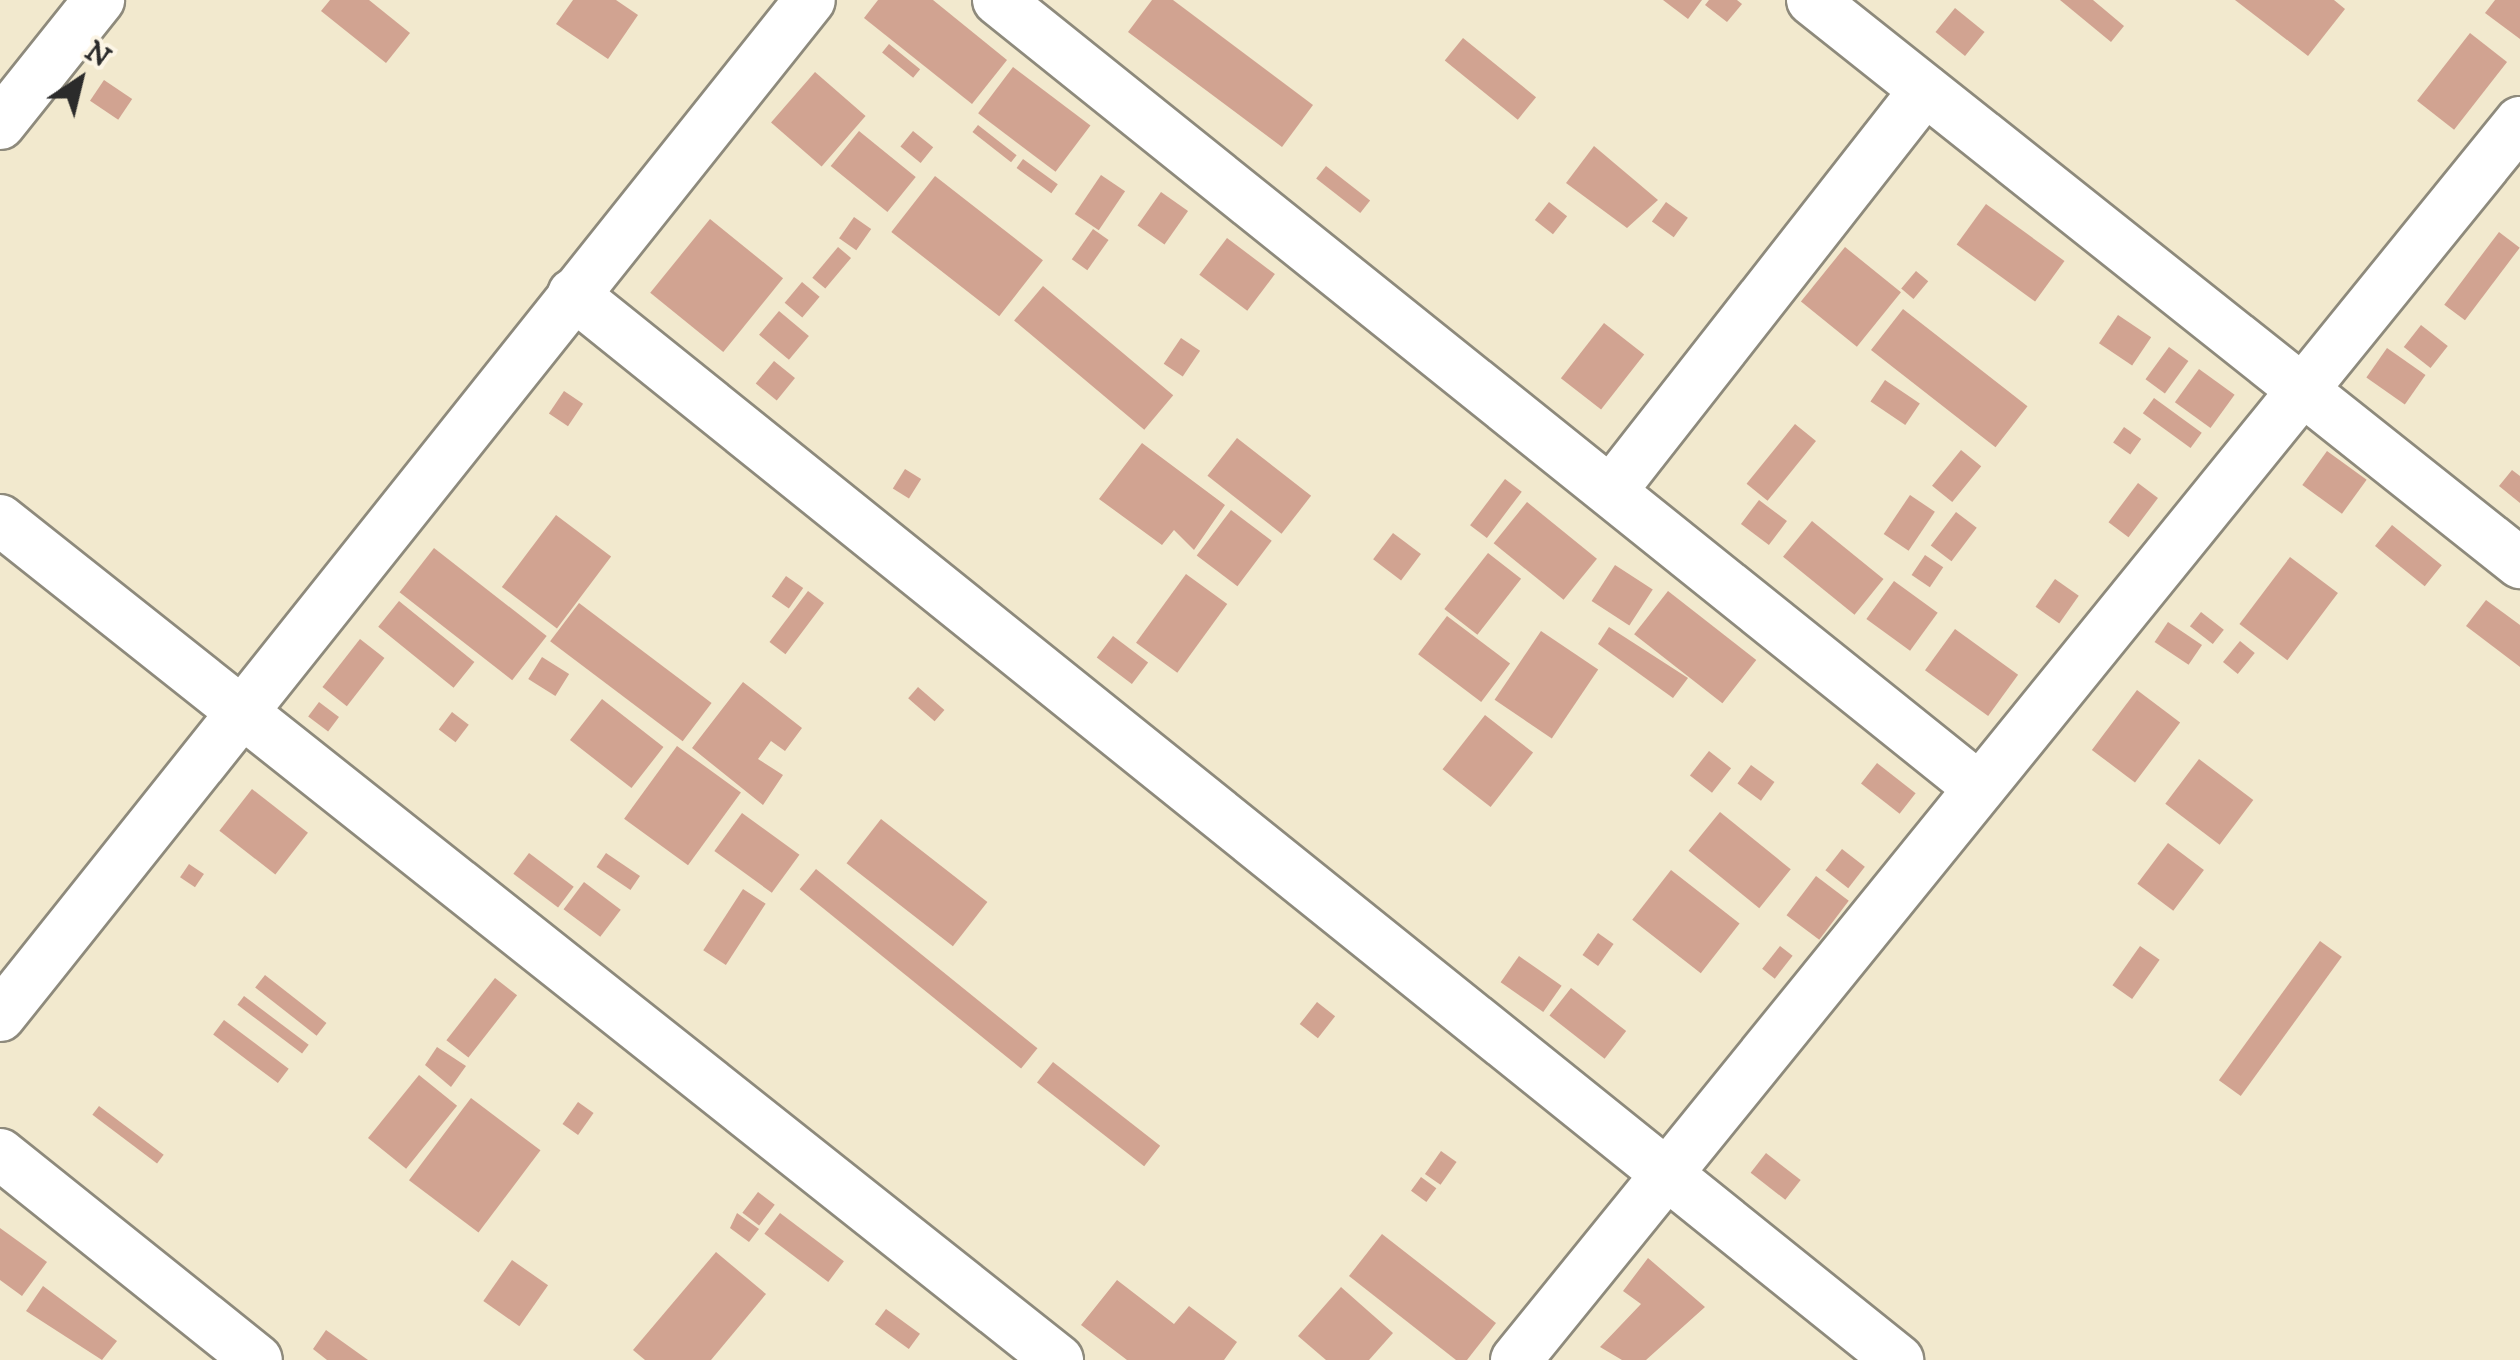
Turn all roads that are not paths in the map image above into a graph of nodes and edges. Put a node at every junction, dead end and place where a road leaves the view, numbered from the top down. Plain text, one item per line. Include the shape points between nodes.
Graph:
1 (99, 0) edge
2 (810, 0) edge
3 (998, 0) edge
4 (1812, 0) edge
5 (1925, 90) junction
6 (2520, 122) edge
7 (0, 124) edge
8 (573, 294) junction
9 (2301, 389) junction
10 (1610, 492) junction
11 (0, 520) edge
12 (2520, 564) edge
13 (244, 714) junction
14 (1977, 786) junction
15 (0, 1016) edge
16 (0, 1154) edge
17 (1665, 1172) junction
18 (257, 1360) edge
19 (1058, 1360) edge
20 (1516, 1360) edge
21 (1898, 1360) edge

1 - 7 street
2 - 8 street
3 - 10 street
4 - 5 street
5 - 9 street
5 - 10 street
6 - 9 street
8 - 13 street
8 - 17 street
9 - 12 street
9 - 14 street
10 - 14 street
11 - 13 street
13 - 15 street
13 - 19 street
14 - 17 street
16 - 18 street
17 - 20 street
17 - 21 street

